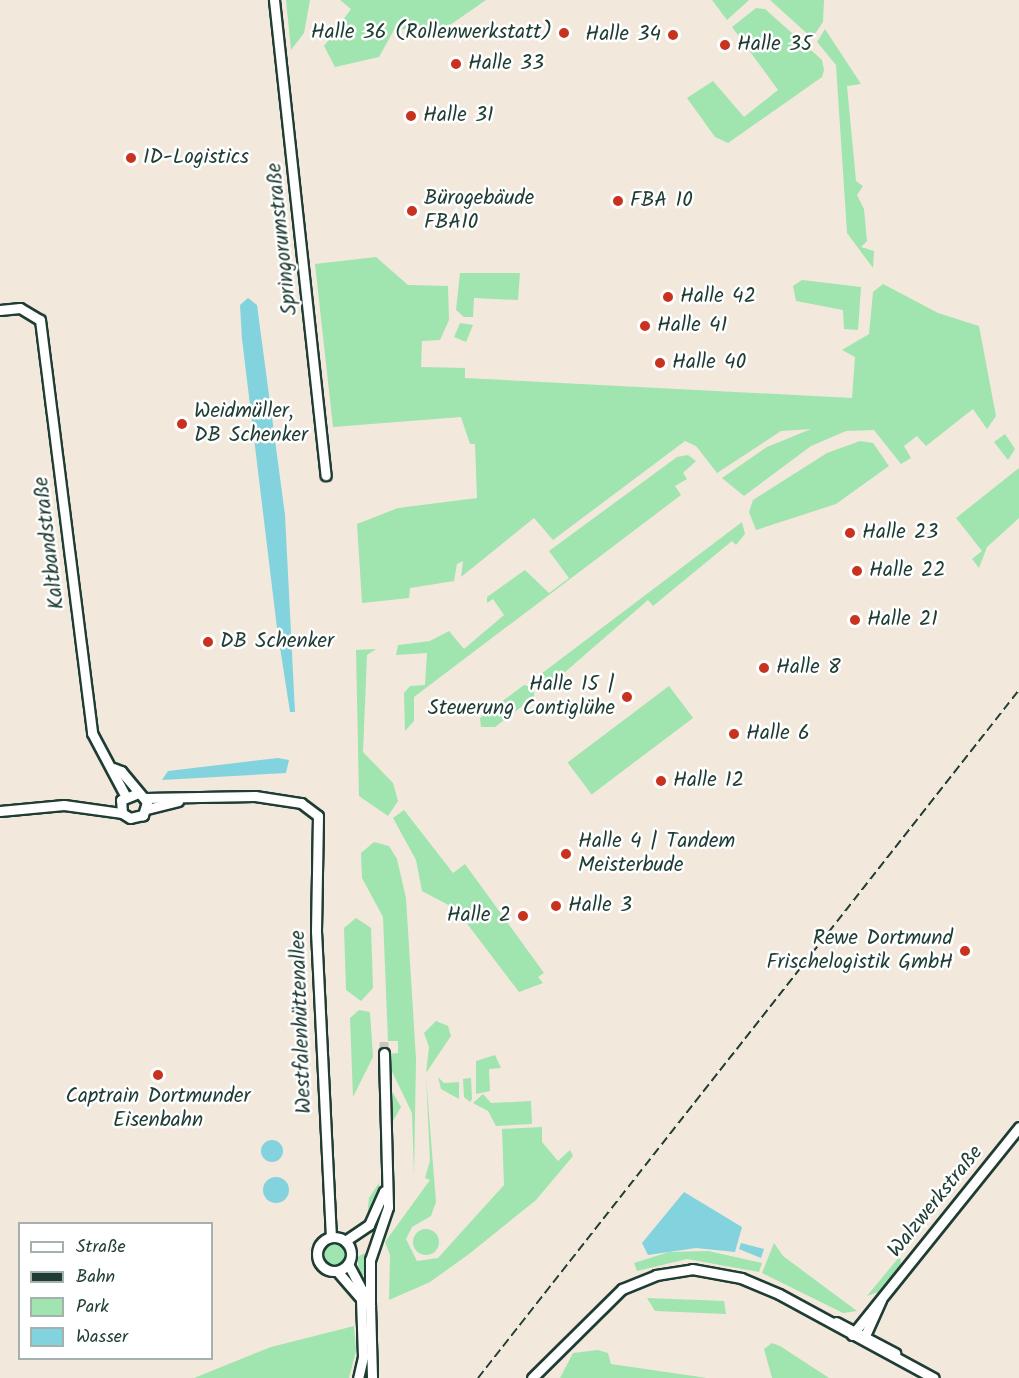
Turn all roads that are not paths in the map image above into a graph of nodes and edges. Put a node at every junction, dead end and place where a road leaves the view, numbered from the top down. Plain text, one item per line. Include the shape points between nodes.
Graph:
1 (274, 0) edge
2 (0, 310) edge
3 (326, 474) dead end
4 (113, 768) junction
5 (142, 796) junction
6 (181, 800) junction
7 (122, 804) junction
8 (147, 809) junction
9 (0, 811) edge
10 (1019, 1127) edge
11 (331, 1237) junction
12 (345, 1241) junction
13 (348, 1264) junction
14 (337, 1271) junction
15 (882, 1300) junction
16 (370, 1305) junction
17 (854, 1332) junction
18 (864, 1338) junction
19 (371, 1376) edge
20 (358, 1378) edge
21 (532, 1378) edge
22 (934, 1378) edge

1 - 3 street, Springorumstraße
2 - 4 street, Kaltbandstraße via 33,312 42,329 92,733
4 - 5 street, Kaltbandstraße
4 - 7 street, Kaltbandstraße
5 - 6 street
5 - 7 street
5 - 8 street
6 - 8 street
6 - 11 street, Westfalenhüttenallee via 244,795 313,808 320,829 316,931
7 - 8 street via 134,819
7 - 9 street via 97,810 64,805
10 - 15 street, Walzwerkstraße
11 - 12 street
11 - 14 street via 320,1244 317,1258 326,1270
12 - 13 street via 351,1251
12 - 16 street via 363,1231 382,1204 381,1053 388,1207 370,1260
13 - 14 street
13 - 16 street
14 - 20 street via 361,1299 363,1357
15 - 17 street, Walzwerkstraße
15 - 18 street, Walzwerkstraße
16 - 19 street
17 - 18 street
17 - 21 street via 741,1278 706,1270 673,1271 638,1281 598,1307
18 - 22 street

